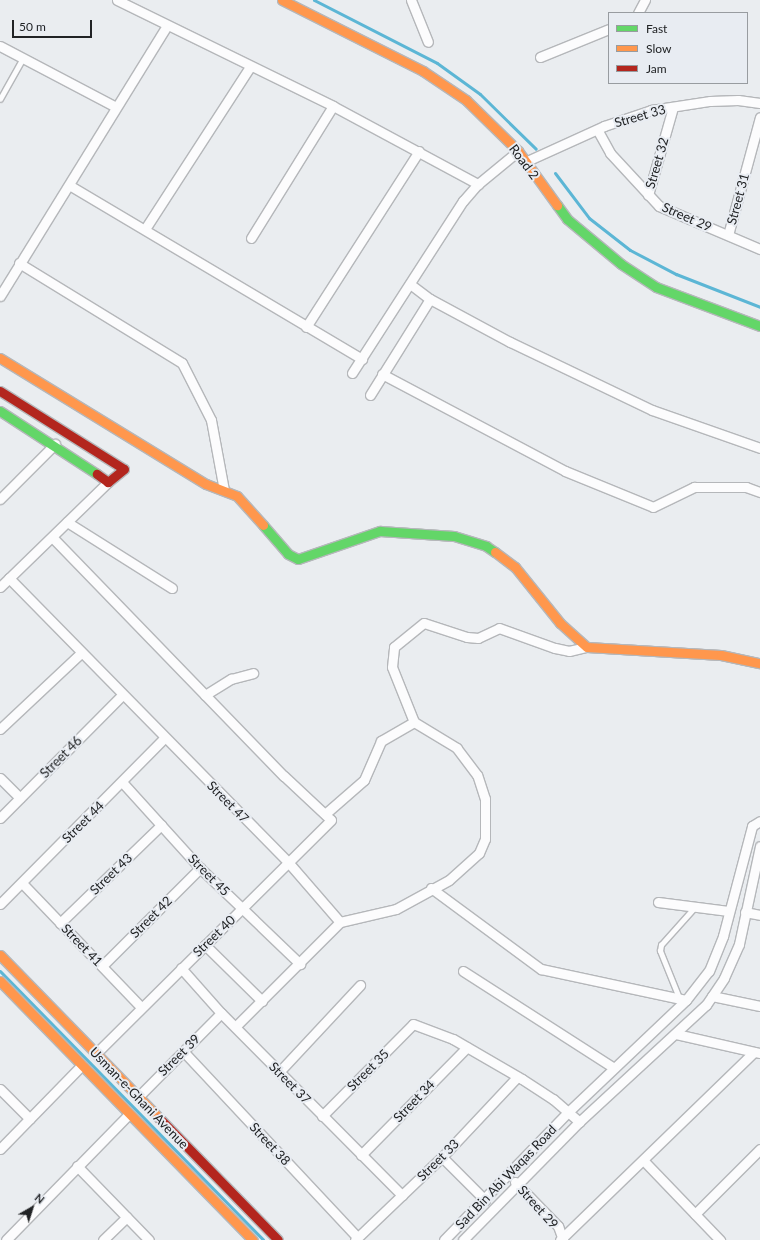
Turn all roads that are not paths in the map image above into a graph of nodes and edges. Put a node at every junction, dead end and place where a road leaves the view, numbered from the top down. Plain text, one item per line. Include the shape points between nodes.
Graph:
1 (117, 0) edge
2 (282, 0) edge
3 (411, 0) edge
4 (645, 0) edge
5 (639, 12) edge
6 (167, 26) junction
7 (608, 29) edge
8 (428, 42) dead end
9 (0, 46) edge
10 (24, 57) junction
11 (540, 57) dead end
12 (250, 67) junction
13 (0, 99) edge
14 (760, 103) edge
15 (333, 106) junction
16 (116, 107) junction
17 (673, 107) junction
18 (760, 117) edge
19 (598, 131) junction
20 (419, 151) junction
21 (518, 151) junction
22 (526, 161) junction
23 (478, 184) junction
24 (69, 185) junction
25 (648, 195) junction
26 (146, 229) junction
27 (728, 236) junction
28 (251, 238) dead end
29 (760, 249) edge
30 (19, 263) junction
31 (410, 284) junction
32 (0, 296) edge
33 (430, 299) junction
34 (760, 326) edge
35 (306, 327) junction
36 (0, 358) edge
37 (362, 359) junction
38 (352, 373) dead end
39 (382, 374) junction
40 (0, 392) edge
41 (370, 395) dead end
42 (0, 411) edge
43 (55, 444) junction
44 (760, 448) edge
45 (108, 482) junction
46 (0, 485) edge
47 (224, 490) junction
48 (8, 491) junction
49 (760, 492) edge
50 (0, 499) edge
51 (67, 522) junction
52 (52, 537) junction
53 (9, 578) junction
54 (0, 587) edge
55 (172, 588) dead end
56 (587, 647) junction
57 (81, 653) junction
58 (760, 663) edge
59 (253, 673) dead end
60 (122, 695) junction
61 (205, 695) junction
62 (414, 722) junction
63 (0, 729) edge
64 (164, 738) junction
65 (0, 778) edge
66 (122, 782) junction
67 (20, 798) junction
68 (328, 817) junction
69 (0, 818) edge
70 (760, 821) edge
71 (161, 825) junction
72 (760, 846) edge
73 (288, 862) junction
74 (200, 868) junction
75 (22, 883) junction
76 (431, 888) junction
77 (658, 902) dead end
78 (0, 904) edge
79 (695, 907) junction
80 (242, 909) junction
81 (728, 911) junction
82 (746, 912) junction
83 (760, 914) edge
84 (340, 922) junction
85 (60, 923) junction
86 (205, 944) junction
87 (0, 955) edge
88 (300, 964) junction
89 (102, 966) junction
90 (181, 968) junction
91 (463, 972) dead end
92 (0, 981) edge
93 (360, 985) dead end
94 (712, 996) junction
95 (682, 999) junction
96 (262, 1001) junction
97 (760, 1006) edge
98 (141, 1007) junction
99 (221, 1014) junction
100 (235, 1028) junction
101 (676, 1034) junction
102 (467, 1047) junction
103 (182, 1051) junction
104 (757, 1052) edge
105 (96, 1053) junction
106 (82, 1065) junction
107 (614, 1068) junction
108 (279, 1072) junction
109 (517, 1077) junction
110 (0, 1089) edge
111 (138, 1097) junction
112 (568, 1113) junction
113 (129, 1114) junction
114 (322, 1116) junction
115 (30, 1119) junction
116 (579, 1122) junction
117 (0, 1149) edge
118 (760, 1149) edge
119 (361, 1155) junction
120 (442, 1157) junction
121 (644, 1161) junction
122 (77, 1166) junction
123 (508, 1176) junction
124 (518, 1186) junction
125 (402, 1195) junction
126 (485, 1200) junction
127 (695, 1214) junction
128 (127, 1217) junction
129 (356, 1239) edge
130 (6, 1240) edge
131 (103, 1240) edge
132 (149, 1240) edge
133 (253, 1240) edge
134 (278, 1240) edge
135 (444, 1240) edge
136 (463, 1240) edge
137 (562, 1240) edge
138 (720, 1240) edge

1 - 6 street
2 - 21 street, Road 2 via 423,71 466,100
3 - 8 street
4 - 5 street
6 - 12 street
6 - 16 street
7 - 11 street
9 - 10 street
10 - 13 lane
10 - 16 street
12 - 15 street
12 - 26 street
14 - 17 street, Street 33 via 738,100
15 - 20 street
15 - 28 street
16 - 24 street
17 - 19 street, Street 33 via 651,110
17 - 25 street, Street 32
18 - 27 street, Street 31
19 - 22 street, Street 33
19 - 25 street, Street 29 via 610,153
20 - 23 street
20 - 35 street
21 - 22 street, Road 2
21 - 23 street
22 - 34 street, Road 2 via 567,218 621,264 656,287
23 - 31 street via 463,201
24 - 26 street
24 - 30 street
25 - 27 street, Street 29 via 659,206
26 - 35 street
27 - 29 street, Street 29
30 - 32 street
30 - 47 street via 182,363 211,420
31 - 33 street
31 - 37 street
33 - 39 street
33 - 44 street via 652,410
35 - 37 street
36 - 47 street via 206,484
37 - 38 street
39 - 41 street
39 - 49 street via 565,471 653,507 694,487 746,487
40 - 45 street via 124,469
42 - 43 street
43 - 45 street
43 - 48 street
45 - 51 street
46 - 48 street
47 - 56 street via 245,502 288,554 298,559 380,531 454,536 486,546 515,566 560,623
48 - 50 street
51 - 52 street
51 - 55 street
52 - 53 street
52 - 61 street
53 - 54 street
53 - 57 street, Street 47
56 - 58 street via 721,654
56 - 62 street via 569,651 555,648 499,628 478,638 467,637 424,623 394,647 391,659
57 - 60 street, Street 47
57 - 63 street
59 - 61 street via 231,679
60 - 64 street, Street 47
60 - 67 street, Street 46
61 - 68 street
62 - 68 street, Street 40 via 381,741 364,780
62 - 76 street via 463,754 477,775 486,811 485,839 479,853 456,875
64 - 66 street, Street 44
64 - 73 street, Street 47
65 - 67 street
66 - 71 street, Street 45
66 - 75 street, Street 44
67 - 69 street, Street 46
68 - 73 street, Street 40
70 - 81 street, Sad Bin Abi Waqas Road via 752,826
71 - 74 street, Street 45
71 - 85 street, Street 43
72 - 82 street, Sad Bin Abi Waqas Road
73 - 80 street, Street 40
73 - 84 street, Street 47
74 - 80 street, Street 45
74 - 89 street, Street 42
75 - 78 street, Street 44
75 - 85 street, Street 41
76 - 84 street via 386,913
76 - 95 street via 541,969
77 - 79 street
79 - 81 street
79 - 95 lane via 661,945 660,951
80 - 86 street, Street 40
80 - 88 street, Street 45
81 - 95 street, Sad Bin Abi Waqas Road via 723,936 709,971
82 - 83 street
82 - 94 street, Sad Bin Abi Waqas Road via 739,944
84 - 88 street
85 - 89 street, Street 41
86 - 90 street, Street 40
86 - 96 street
87 - 105 street, Usman-e-Ghani Avenue
88 - 96 street
89 - 98 street, Street 41
90 - 98 street, Street 40
90 - 99 street, Street 37
91 - 107 street
92 - 106 street, Usman-e-Ghani Avenue
93 - 108 street
94 - 97 street
94 - 101 street, Sad Bin Abi Waqas Road
95 - 107 street, Sad Bin Abi Waqas Road
96 - 100 street
98 - 105 street, Street 40
99 - 100 street, Street 37
99 - 103 street, Street 39
100 - 108 street, Street 37
101 - 104 street
101 - 116 street, Sad Bin Abi Waqas Road
102 - 109 street
102 - 114 street, Street 35 via 413,1024
102 - 119 street, Street 34
103 - 111 street, Street 39
103 - 129 street, Street 38
104 - 121 street
105 - 111 street, Usman-e-Ghani Avenue
106 - 113 street, Usman-e-Ghani Avenue
106 - 115 street
107 - 112 street, Sad Bin Abi Waqas Road
108 - 114 street, Street 37
109 - 112 street via 553,1099
109 - 120 street, Street 33
110 - 115 street
111 - 134 street, Usman-e-Ghani Avenue
112 - 116 street
112 - 123 street, Sad Bin Abi Waqas Road
113 - 122 street
113 - 133 street, Usman-e-Ghani Avenue
114 - 119 street, Street 37
115 - 117 street
116 - 124 street, Sad Bin Abi Waqas Road
118 - 127 street
119 - 125 street, Street 37
120 - 125 street, Street 33
120 - 126 street
121 - 127 street
121 - 137 street
122 - 128 street
122 - 130 street
123 - 124 street, Street 29
123 - 126 street, Sad Bin Abi Waqas Road
124 - 136 street, Sad Bin Abi Waqas Road
124 - 137 street, Street 29 via 558,1226
125 - 129 street, Street 33
126 - 135 street, Sad Bin Abi Waqas Road
127 - 138 street
128 - 131 street
128 - 132 street

